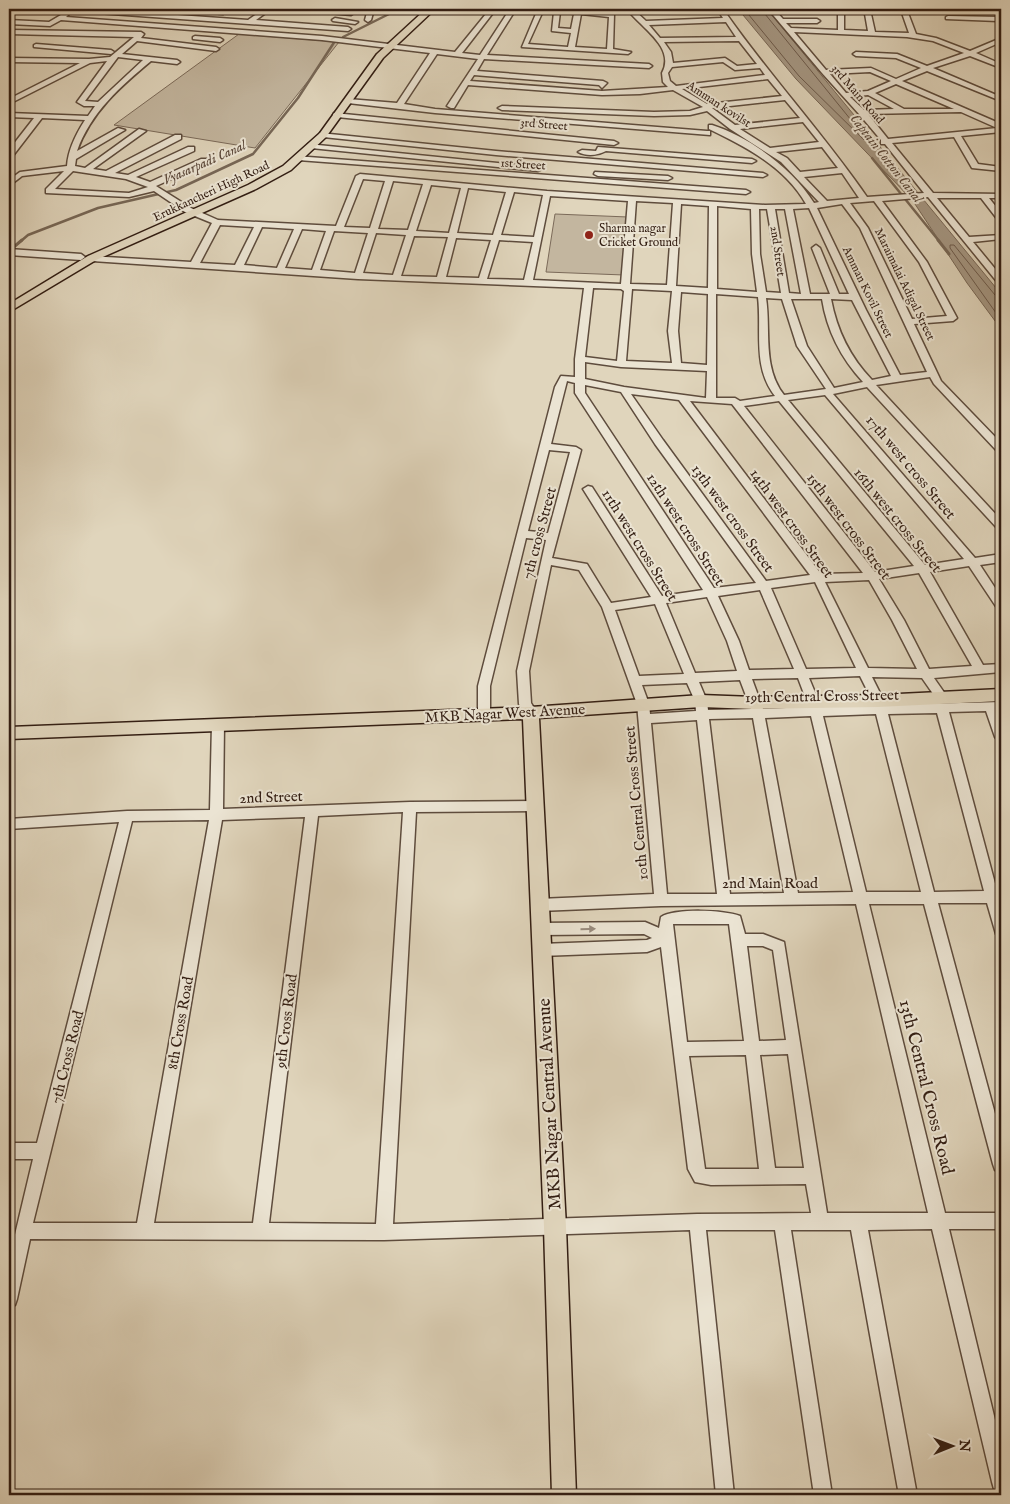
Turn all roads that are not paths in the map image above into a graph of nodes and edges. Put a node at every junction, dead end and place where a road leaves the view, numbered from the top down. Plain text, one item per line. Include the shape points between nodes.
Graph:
1 (71, 9) edge
2 (188, 9) edge
3 (268, 9) edge
4 (307, 9) edge
5 (371, 9) edge
6 (380, 9) edge
7 (386, 9) edge
8 (421, 9) edge
9 (431, 9) edge
10 (493, 9) edge
11 (513, 9) edge
12 (541, 9) edge
13 (630, 9) edge
14 (720, 9) edge
15 (771, 9) edge
16 (841, 9) edge
17 (580, 10) edge
18 (558, 11) junction
19 (351, 13) dead end
20 (905, 13) dead end
21 (868, 14) dead end
22 (258, 15) junction
23 (59, 18) junction
24 (948, 18) dead end
25 (368, 20) dead end
26 (728, 20) junction
27 (782, 21) junction
28 (817, 21) dead end
29 (9, 22) edge
30 (249, 22) junction
31 (355, 22) dead end
32 (644, 23) junction
33 (152, 25) junction
34 (1001, 29) edge
35 (234, 30) junction
36 (348, 30) dead end
37 (790, 30) junction
38 (574, 31) junction
39 (9, 32) edge
40 (841, 32) junction
41 (872, 34) junction
42 (172, 35) dead end
43 (913, 36) junction
44 (191, 37) dead end
45 (53, 38) dead end
46 (741, 39) junction
47 (220, 40) dead end
48 (658, 40) junction
49 (110, 42) dead end
50 (1000, 42) edge
51 (127, 45) junction
52 (387, 45) junction
53 (36, 46) dead end
54 (216, 49) dead end
55 (571, 49) junction
56 (160, 50) dead end
57 (435, 51) junction
58 (610, 51) junction
59 (628, 52) dead end
60 (457, 54) junction
61 (856, 54) dead end
62 (967, 54) junction
63 (204, 55) dead end
64 (483, 57) junction
65 (149, 59) junction
66 (9, 60) edge
67 (89, 61) junction
68 (177, 62) dead end
69 (670, 65) junction
70 (648, 66) dead end
71 (760, 66) junction
72 (1001, 66) edge
73 (927, 68) junction
74 (1001, 71) edge
75 (824, 72) junction
76 (472, 73) junction
77 (769, 77) junction
78 (895, 81) junction
79 (466, 83) junction
80 (674, 88) junction
81 (602, 90) junction
82 (869, 93) junction
83 (844, 95) junction
84 (786, 98) junction
85 (1001, 99) edge
86 (348, 101) junction
87 (9, 102) edge
88 (99, 104) junction
89 (399, 106) junction
90 (451, 106) junction
91 (707, 107) junction
92 (964, 111) junction
93 (598, 112) junction
94 (862, 112) junction
95 (905, 112) junction
96 (338, 115) junction
97 (40, 116) junction
98 (10, 117) edge
99 (89, 118) junction
100 (805, 120) junction
101 (733, 127) junction
102 (1001, 129) edge
103 (121, 130) dead end
104 (142, 131) dead end
105 (326, 131) junction
106 (956, 135) junction
107 (178, 137) dead end
108 (884, 142) junction
109 (825, 144) junction
110 (312, 146) junction
111 (191, 149) dead end
112 (770, 150) junction
113 (9, 155) edge
114 (71, 158) junction
115 (298, 158) junction
116 (204, 161) dead end
117 (71, 168) junction
118 (1001, 169) edge
119 (87, 170) junction
120 (844, 170) junction
121 (108, 173) junction
122 (763, 174) dead end
123 (798, 175) junction
124 (130, 178) junction
125 (390, 178) junction
126 (668, 178) dead end
127 (10, 182) edge
128 (428, 182) junction
129 (465, 186) junction
130 (642, 186) junction
131 (158, 190) junction
132 (511, 190) junction
133 (746, 192) dead end
134 (547, 193) junction
135 (925, 195) junction
136 (983, 196) junction
137 (1001, 196) edge
138 (876, 198) junction
139 (636, 199) junction
140 (864, 199) junction
141 (844, 200) junction
142 (677, 202) junction
143 (713, 204) junction
144 (825, 204) junction
145 (755, 206) junction
146 (788, 206) junction
147 (812, 206) junction
148 (771, 207) junction
149 (191, 212) junction
150 (1001, 218) edge
151 (217, 222) junction
152 (259, 224) junction
153 (299, 226) junction
154 (335, 228) junction
155 (373, 230) junction
156 (411, 232) junction
157 (452, 234) junction
158 (496, 237) junction
159 (1001, 237) edge
160 (538, 240) junction
161 (966, 240) junction
162 (816, 248) dead end
163 (10, 252) edge
164 (87, 258) junction
165 (194, 265) junction
166 (238, 268) junction
167 (280, 271) junction
168 (316, 273) junction
169 (358, 276) junction
170 (396, 278) junction
171 (441, 280) junction
172 (1001, 281) edge
173 (482, 282) junction
174 (528, 284) junction
175 (589, 286) junction
176 (626, 288) junction
177 (674, 289) junction
178 (712, 292) junction
179 (762, 295) junction
180 (786, 296) junction
181 (806, 296) junction
182 (830, 296) junction
183 (855, 297) junction
184 (9, 302) edge
185 (9, 309) edge
186 (908, 322) junction
187 (580, 359) junction
188 (621, 364) junction
189 (677, 366) junction
190 (712, 368) junction
191 (897, 378) junction
192 (935, 378) junction
193 (580, 380) junction
194 (870, 384) junction
195 (624, 390) junction
196 (830, 391) junction
197 (682, 397) junction
198 (782, 399) junction
199 (711, 401) junction
200 (737, 404) junction
201 (545, 446) junction
202 (1001, 449) edge
203 (588, 489) dead end
204 (1001, 526) edge
205 (522, 534) junction
206 (554, 537) junction
207 (1001, 558) edge
208 (546, 561) junction
209 (972, 562) junction
210 (922, 568) junction
211 (872, 576) junction
212 (818, 578) junction
213 (764, 586) junction
214 (711, 593) junction
215 (659, 600) junction
216 (1001, 605) edge
217 (608, 607) junction
218 (979, 668) junction
219 (1001, 668) edge
220 (864, 672) junction
221 (802, 674) junction
222 (925, 674) junction
223 (744, 675) junction
224 (691, 676) junction
225 (634, 681) junction
226 (942, 703) junction
227 (997, 703) edge
228 (880, 706) junction
229 (815, 707) junction
230 (701, 708) junction
231 (756, 708) junction
232 (644, 712) junction
233 (531, 714) junction
234 (484, 715) junction
235 (218, 724) junction
236 (9, 733) edge
237 (1001, 737) edge
238 (534, 806) junction
239 (410, 808) junction
240 (312, 811) junction
241 (216, 815) junction
242 (127, 816) junction
243 (9, 824) edge
244 (928, 897) junction
245 (996, 897) edge
246 (792, 898) junction
247 (724, 899) junction
248 (861, 899) junction
249 (662, 900) junction
250 (539, 905) junction
251 (540, 929) junction
252 (1001, 930) edge
253 (667, 938) junction
254 (739, 940) junction
255 (541, 950) junction
256 (794, 1047) junction
257 (752, 1048) junction
258 (682, 1049) junction
259 (9, 1151) edge
260 (43, 1151) junction
261 (1001, 1164) edge
262 (814, 1176) junction
263 (768, 1177) junction
264 (1001, 1221) edge
265 (697, 1222) junction
266 (782, 1222) junction
267 (820, 1222) junction
268 (858, 1222) junction
269 (940, 1222) junction
270 (555, 1227) junction
271 (23, 1231) junction
272 (144, 1231) junction
273 (260, 1232) junction
274 (384, 1232) junction
275 (9, 1299) edge
276 (1001, 1482) edge
277 (564, 1495) edge
278 (725, 1495) edge
279 (823, 1495) edge
280 (908, 1495) edge

1 - 23 street
1 - 30 street
2 - 22 street
3 - 22 street
4 - 19 street
5 - 25 street
6 - 7 street
8 - 52 main road
9 - 52 main road, Erukkancheri High Road
10 - 60 street
11 - 64 street
12 - 18 street
12 - 55 street via 524,46
13 - 32 street, Amman kovilst
14 - 26 street
15 - 27 street, 3rd Main Road
16 - 40 street
17 - 18 street
17 - 38 street
17 - 58 street via 612,14
18 - 38 street via 554,30
20 - 43 street
21 - 41 street
22 - 30 street
22 - 31 street
23 - 29 street via 50,24
23 - 33 street
24 - 34 street via 997,17
26 - 32 street
26 - 46 street
27 - 28 street
27 - 37 street, 3rd Main Road
30 - 35 street
30 - 36 street
32 - 48 street, Amman kovilst
33 - 35 street
33 - 51 street
35 - 52 street
37 - 40 street
37 - 75 street, 3rd Main Road
38 - 55 street
39 - 51 street
40 - 41 street
41 - 43 street
42 - 51 street
43 - 62 street
44 - 47 street
45 - 49 street
46 - 48 street
46 - 71 street
48 - 69 street, Amman kovilst via 668,52
50 - 62 street
51 - 53 street
51 - 54 street
51 - 65 street
51 - 67 street
51 - 88 street via 81,102
52 - 57 street
52 - 86 main road, Erukkancheri High Road
52 - 149 main road via 321,126 284,163
55 - 58 street
56 - 63 street
57 - 60 street
57 - 89 street
58 - 59 street
60 - 64 street
61 - 73 street via 895,55
62 - 72 street
62 - 73 street
62 - 74 street
64 - 70 street
64 - 76 street
65 - 68 street
65 - 88 street
66 - 67 street
67 - 87 street
69 - 71 street via 725,60 735,68
69 - 80 street, Amman kovilst via 665,79
71 - 77 street
73 - 78 street
73 - 85 street
75 - 78 street via 871,70
75 - 83 street, 3rd Main Road
76 - 79 street
76 - 81 street via 603,83
77 - 80 street
77 - 84 street
78 - 82 street
78 - 92 street
79 - 81 street
79 - 90 street
80 - 81 street
80 - 91 street, Amman kovilst
81 - 93 street
82 - 83 street
82 - 95 street
83 - 94 street, 3rd Main Road
84 - 91 street
84 - 100 street
86 - 89 street
86 - 96 main road, Erukkancheri High Road
88 - 99 street
89 - 90 street
89 - 147 street, Amman Kovil Street via 710,130 751,148 775,165 791,178
90 - 93 street
91 - 93 street via 690,113
91 - 101 street, Amman kovilst
92 - 95 street
92 - 102 street
94 - 95 street
94 - 108 street, 3rd Main Road
96 - 105 main road, Erukkancheri High Road
96 - 105 street, 3rd Street via 750,158 606,149 599,153 557,151
97 - 98 street
97 - 99 street
97 - 113 street
99 - 114 street
100 - 101 street
100 - 109 street
101 - 112 street, Amman kovilst
102 - 106 street
103 - 114 street
104 - 119 street
105 - 110 main road, Erukkancheri High Road
105 - 122 street via 496,153
106 - 108 street
106 - 118 street via 975,166
107 - 121 street
108 - 135 street, 3rd Main Road
109 - 112 street
109 - 120 street
110 - 115 main road, Erukkancheri High Road
110 - 126 street
111 - 124 street
112 - 123 street, Amman kovilst
114 - 117 street
115 - 130 street, 1st Street
115 - 149 main road, Erukkancheri High Road via 275,175
116 - 131 street
117 - 119 street
117 - 127 street via 20,174
117 - 131 street via 50,191 129,195
119 - 121 street
120 - 123 street
120 - 140 street
121 - 124 street
123 - 144 street, Amman kovilst
124 - 131 street
125 - 128 street
125 - 154 street via 360,176
125 - 155 street
128 - 129 street
128 - 156 street
129 - 132 street
129 - 157 street
130 - 133 street, 1st Street
130 - 139 street
131 - 149 street
132 - 134 street
132 - 158 street
134 - 139 street
134 - 160 street
135 - 136 street
135 - 138 street
135 - 161 street, 3rd Main Road
136 - 137 street
136 - 150 street
138 - 140 street
138 - 186 street via 923,262 953,318
139 - 142 street
139 - 176 street
140 - 141 street
141 - 144 street
141 - 186 street, Maraimalai Adigal Street via 864,228
142 - 143 street
142 - 177 street
143 - 145 street
143 - 178 street
144 - 147 street
145 - 148 street
145 - 179 street via 756,254
146 - 147 street
146 - 148 street
146 - 181 street
147 - 183 street, Amman Kovil Street
148 - 180 street, 2nd Street
149 - 151 street
149 - 164 main road, Erukkancheri High Road
151 - 152 street
151 - 165 street
152 - 153 street
152 - 166 street
153 - 154 street
153 - 167 street
154 - 155 street
154 - 168 street
155 - 156 street
155 - 169 street
156 - 157 street
156 - 170 street
157 - 158 street
157 - 171 street
158 - 160 street
158 - 173 street
159 - 161 street
160 - 174 street
161 - 172 street, 3rd Main Road
162 - 182 street
163 - 164 street
164 - 165 street
164 - 184 main road
164 - 185 main road, Erukkancheri High Road
165 - 166 street
166 - 167 street
167 - 168 street
168 - 169 street
169 - 170 street
170 - 171 street
171 - 173 street
173 - 174 street
174 - 175 street
175 - 176 street
175 - 187 street, 12th west cross Street
176 - 177 street
176 - 188 street
177 - 178 street
177 - 189 street via 673,331
178 - 179 street
178 - 190 street
179 - 180 street
179 - 198 street, 16th west cross Street via 763,348 767,369 772,387
180 - 181 street
180 - 196 street, 2nd Street via 801,344
181 - 182 street
182 - 183 street
182 - 194 street via 829,314 837,339
183 - 191 street, Amman Kovil Street
186 - 192 street, Maraimalai Adigal Street
187 - 188 street
187 - 193 street, 12th west cross Street
188 - 189 street
189 - 190 street
190 - 199 street
191 - 192 street
191 - 194 street
192 - 202 street
193 - 195 street
193 - 201 street via 564,378
193 - 214 street, 12th west cross Street via 580,393
194 - 196 street
194 - 204 street
195 - 197 street
195 - 213 street, 13th west cross Street
196 - 198 street
196 - 209 street, 17th west cross Street
197 - 199 street
197 - 212 street, 14th west cross Street
198 - 200 street
198 - 210 street, 16th west cross Street
199 - 200 street via 735,401
200 - 211 street, 15th west cross Street
201 - 205 street
201 - 206 street, 7th cross Street via 576,450
203 - 215 street, 11th west cross Street
205 - 206 street
205 - 234 street via 484,686
206 - 208 street, 7th cross Street
207 - 209 street
208 - 217 street, 10th Central Cross Street via 583,567
208 - 233 street, 7th cross Street via 523,670 525,704
209 - 210 street
209 - 216 street, 17th west cross Street
210 - 211 street
210 - 218 street, 16th west cross Street
211 - 212 street
211 - 222 street, 15th west cross Street
212 - 213 street
212 - 220 street, 14th west cross Street
213 - 214 street
213 - 221 street, 13th west cross Street
214 - 215 street
214 - 223 street, 12th west cross Street
215 - 217 street
215 - 224 street, 11th west cross Street
217 - 225 street, 10th Central Cross Street
218 - 219 street
218 - 222 street
220 - 221 street
220 - 222 street
220 - 228 street, 14th west cross Street
221 - 223 street
221 - 229 street, 13th west cross Street
222 - 226 street, 15th west cross Street
223 - 224 street
223 - 231 street, 12th west cross Street
224 - 225 street
224 - 230 street, 11th west cross Street
225 - 232 street, 10th Central Cross Street
226 - 227 main road, MKB Nagar West Avenue
226 - 228 main road, MKB Nagar West Avenue
226 - 245 street
227 - 237 street
228 - 229 main road, MKB Nagar West Avenue
228 - 244 street, 14th west cross Street
229 - 231 main road, MKB Nagar West Avenue
229 - 248 street, 13th Central Cross Road
230 - 231 main road, MKB Nagar West Avenue
230 - 232 main road, MKB Nagar West Avenue
230 - 247 street, 11th west cross Street
231 - 246 street, 12th west cross Street
232 - 233 main road, MKB Nagar West Avenue
232 - 249 street, 10th Central Cross Street
233 - 234 main road, MKB Nagar West Avenue
233 - 238 main road, MKB Nagar Central Avenue
234 - 235 main road, MKB Nagar West Avenue
235 - 236 main road, MKB Nagar West Avenue
235 - 241 street, 8th Cross Road
238 - 239 street, 2nd Street
238 - 250 main road, MKB Nagar Central Avenue
239 - 240 street, 2nd Street
239 - 274 street
240 - 241 street, 2nd Street
240 - 273 street, 9th Cross Road
241 - 242 street, 2nd Street
241 - 272 street, 8th Cross Road
242 - 243 street, 2nd Street
242 - 260 street, 7th Cross Road
244 - 245 street, 2nd Main Road
244 - 248 street, 2nd Main Road
244 - 261 street, 14th west cross Street
245 - 252 street
246 - 247 street, 2nd Main Road
246 - 248 street, 2nd Main Road
247 - 249 street, 2nd Main Road
248 - 269 street, 13th Central Cross Road
249 - 250 street, 2nd Main Road
250 - 251 main road, MKB Nagar Central Avenue
251 -> 253 street via 645,928
251 - 255 main road, MKB Nagar Central Avenue
253 - 254 street via 666,921 671,918 730,918 735,920
253 - 255 street via 647,946
253 - 258 street
254 - 256 street via 763,940 779,946
254 - 257 street
255 - 270 main road, MKB Nagar Central Avenue
256 - 257 street
256 - 262 street
257 - 258 street
257 - 263 street
258 - 263 street via 696,1169 701,1176
259 - 260 street
260 - 271 street, 7th Cross Road
262 - 263 street
262 - 267 street
264 - 269 street
265 - 266 street
265 - 270 street
265 - 278 street
266 - 267 street
266 - 279 street
267 - 268 street
268 - 269 street
268 - 280 street
269 - 276 street, 13th Central Cross Road
270 - 274 street
270 - 277 main road, MKB Nagar Central Avenue
271 - 272 street
271 - 275 street, 7th Cross Road
272 - 273 street
273 - 274 street

